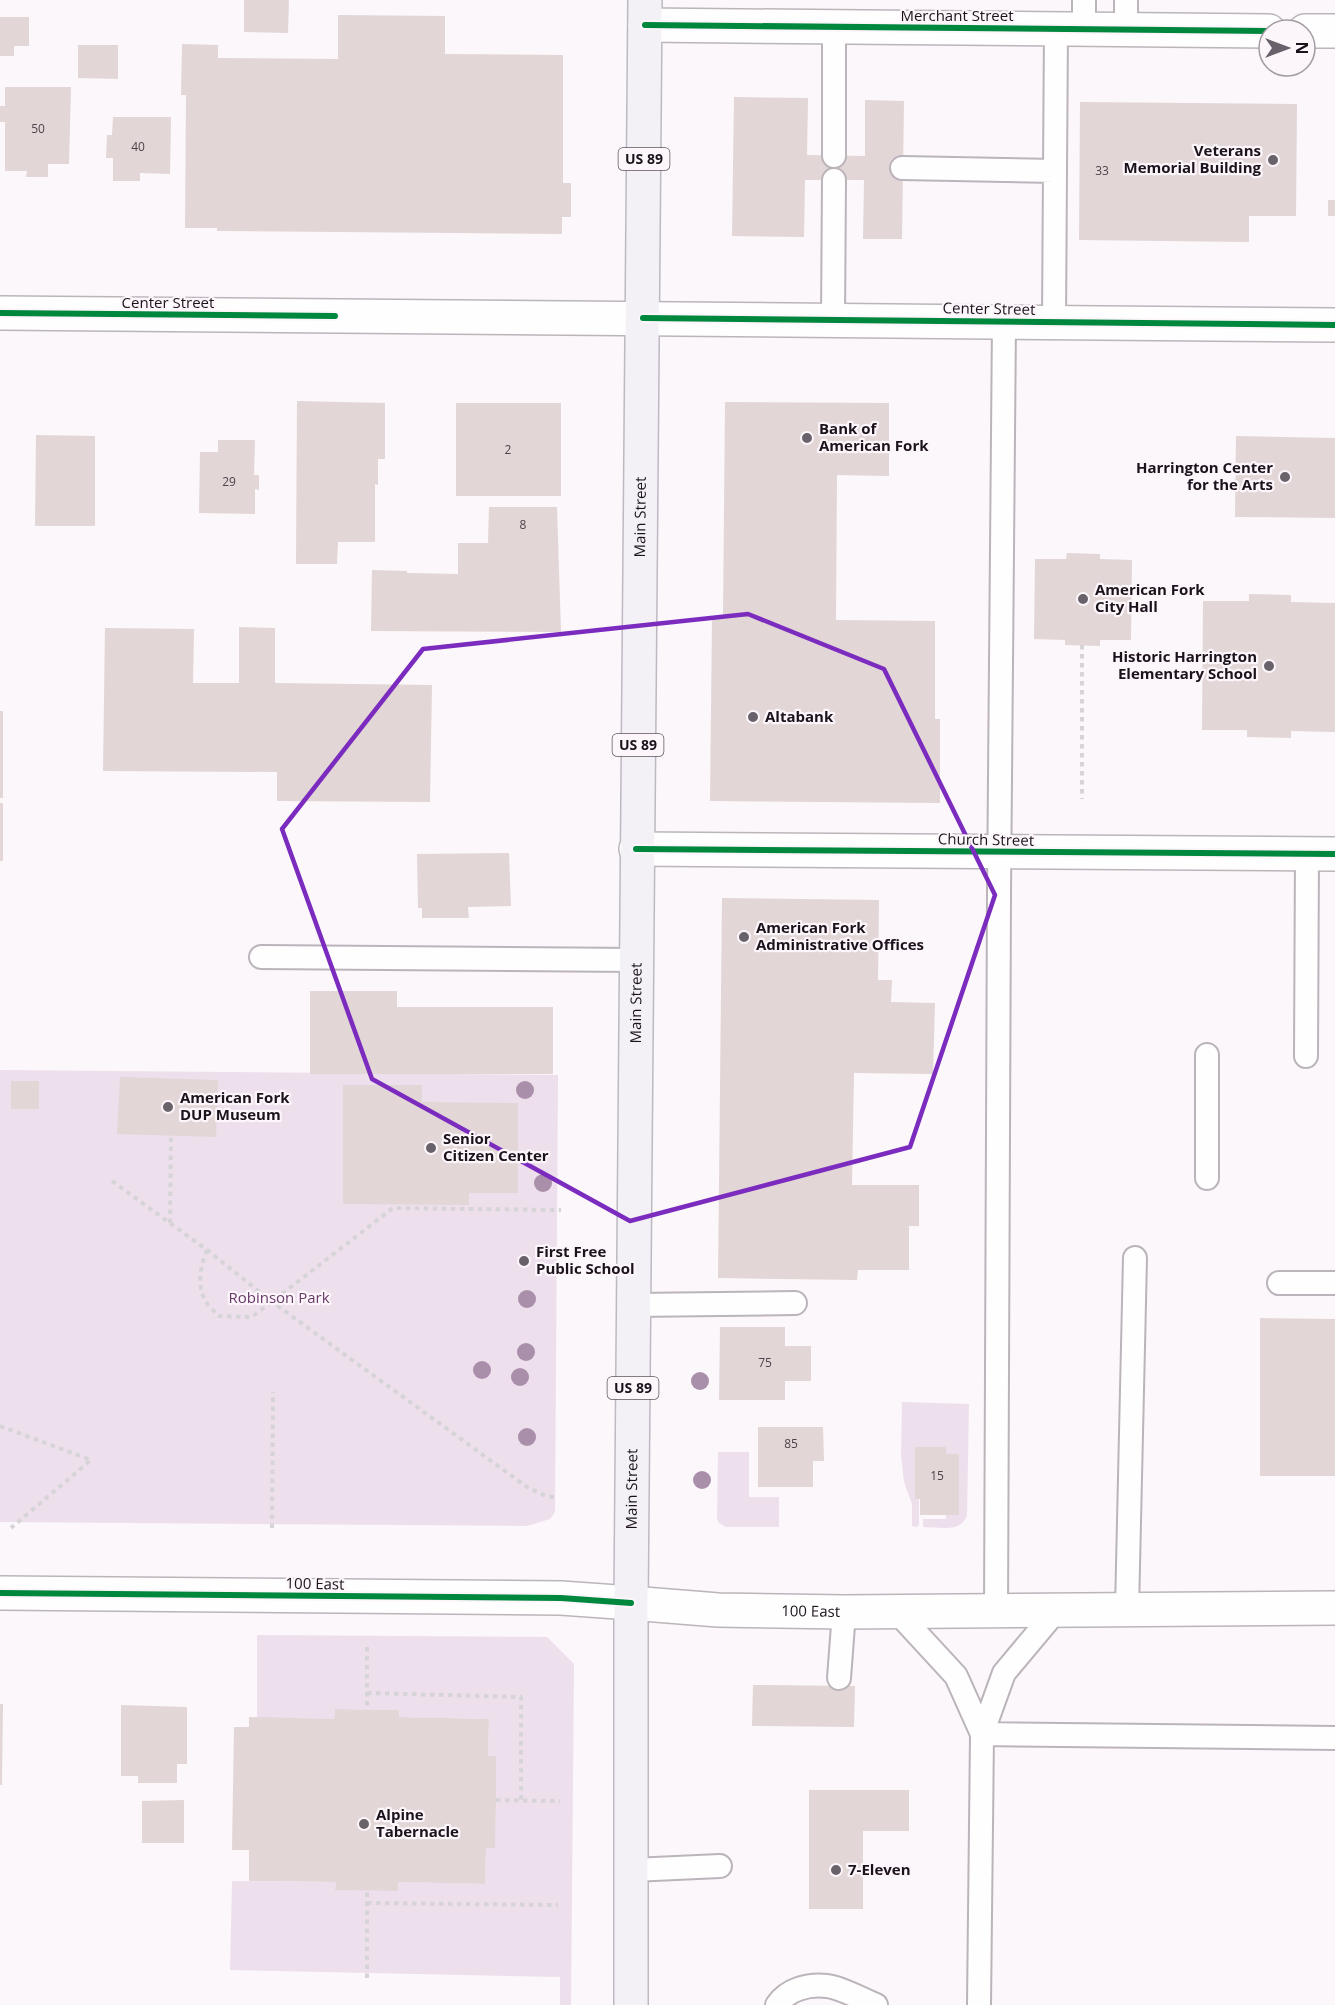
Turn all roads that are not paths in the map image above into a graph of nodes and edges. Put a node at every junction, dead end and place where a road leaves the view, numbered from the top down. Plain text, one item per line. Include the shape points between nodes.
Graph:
1 (645, 13) edge
2 (1126, 15) edge
3 (1075, 19) edge
4 (834, 27) junction
5 (1257, 30) edge
6 (1317, 31) edge
7 (1335, 31) edge
8 (834, 156) dead end
9 (902, 168) dead end
10 (1055, 171) junction
11 (834, 180) dead end
12 (0, 313) edge
13 (643, 318) junction
14 (833, 320) junction
15 (1004, 321) junction
16 (1054, 322) junction
17 (1335, 326) edge
18 (636, 849) junction
19 (999, 852) junction
20 (1321, 854) edge
21 (261, 957) dead end
22 (636, 960) junction
23 (1207, 1055) dead end
24 (1306, 1056) dead end
25 (1207, 1178) dead end
26 (1136, 1258) dead end
27 (1279, 1283) dead end
28 (1335, 1283) edge
29 (795, 1303) dead end
30 (633, 1305) junction
31 (0, 1593) edge
32 (631, 1603) junction
33 (1335, 1608) edge
34 (1127, 1610) junction
35 (996, 1611) junction
36 (1056, 1611) junction
37 (844, 1612) junction
38 (897, 1612) junction
39 (839, 1678) dead end
40 (982, 1734) junction
41 (1335, 1738) edge
42 (720, 1866) dead end
43 (632, 1870) junction
44 (631, 2005) edge
45 (777, 2005) edge
46 (876, 2005) edge
47 (979, 2005) edge

1 - 4 street, Merchant Street
1 - 13 main road, Main Street / US 89
2 - 3 street, Merchant Street
2 - 5 street, Merchant Street
3 - 4 street, Merchant Street
3 - 10 lane
4 - 8 lane
6 - 7 street
9 - 10 lane
10 - 16 lane
11 - 14 lane
12 - 13 street, Center Street
13 - 14 street, Center Street
13 - 18 main road, Main Street / US 89
14 - 15 street, Center Street
15 - 16 street, Center Street
15 - 19 lane
16 - 17 street, Center Street
18 - 19 street, Church Street
18 - 22 main road, Main Street / US 89
19 - 20 street, Church Street
19 - 35 lane
20 - 24 lane
21 - 22 lane
22 - 30 main road, Main Street / US 89
23 - 25 lane
26 - 34 lane
27 - 28 lane
29 - 30 lane
30 - 32 main road, Main Street / US 89
31 - 32 street, 100 East via 561,1598
32 - 37 street, 100 East via 718,1610
32 - 43 main road, Main Street / US 89
33 - 34 street, 100 East
34 - 36 street, 100 East
35 - 36 street, 100 East
35 - 38 street, 100 East
36 - 40 lane via 1004,1673
37 - 38 street, 100 East
37 - 39 lane
38 - 40 lane via 956,1676
40 - 41 lane
40 - 47 lane
42 - 43 lane
43 - 44 main road, Main Street / US 89
45 - 46 lane via 793,1991 829,1986

